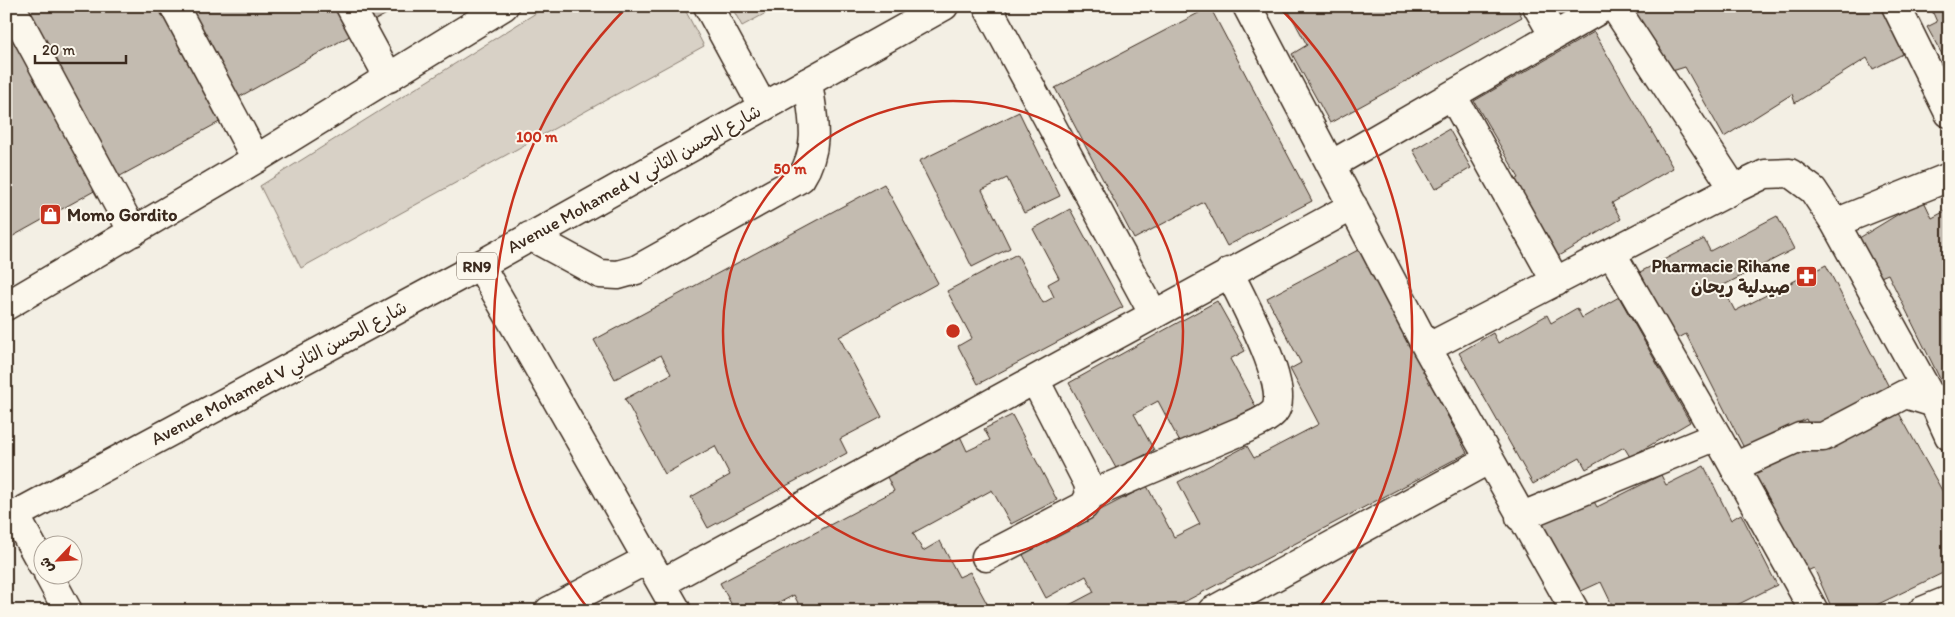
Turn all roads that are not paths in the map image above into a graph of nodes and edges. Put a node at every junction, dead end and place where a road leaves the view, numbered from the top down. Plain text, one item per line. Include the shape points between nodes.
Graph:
1 (11, 6) edge
2 (174, 6) edge
3 (350, 6) edge
4 (504, 6) edge
5 (708, 6) edge
6 (944, 6) edge
7 (986, 6) edge
8 (1247, 6) edge
9 (1537, 6) edge
10 (1606, 6) edge
11 (1614, 6) edge
12 (1896, 6) edge
13 (1554, 36) junction
14 (389, 78) junction
15 (808, 82) junction
16 (1452, 95) junction
17 (762, 107) junction
18 (1949, 113) edge
19 (256, 159) junction
20 (1331, 164) junction
21 (1949, 177) edge
22 (1734, 189) junction
23 (1353, 206) junction
24 (1835, 223) junction
25 (132, 232) junction
26 (530, 236) junction
27 (1612, 254) junction
28 (480, 265) junction
29 (1229, 272) junction
30 (1556, 282) junction
31 (6, 306) edge
32 (1154, 313) junction
33 (1427, 348) junction
34 (1035, 380) junction
35 (1941, 400) edge
36 (1718, 436) junction
37 (1949, 436) edge
38 (1488, 460) junction
39 (1734, 468) junction
40 (1090, 495) junction
41 (11, 517) edge
42 (1520, 517) junction
43 (32, 549) edge
44 (648, 558) junction
45 (986, 558) dead end
46 (662, 583) junction
47 (53, 584) edge
48 (1949, 600) edge
49 (68, 611) edge
50 (549, 611) edge
51 (677, 611) edge
52 (1212, 611) edge
53 (1574, 611) edge
54 (1814, 611) edge
55 (1922, 611) edge

1 - 25 street
2 - 19 street
3 - 14 street
4 - 14 street
5 - 17 street
6 - 15 street, Avenue Mohamed V شارع الحسن الثاني / RN9
7 - 32 street
8 - 20 street
9 - 13 street
10 - 13 street
11 - 22 street
12 - 18 street
13 - 16 street
14 - 19 street
15 - 17 street, Avenue Mohamed V شارع الحسن الثاني / RN9
15 - 26 street via 814,125 813,154 801,178 644,266 618,275 600,274
16 - 20 street
16 - 30 street
17 - 26 street, Avenue Mohamed V شارع الحسن الثاني / RN9
19 - 25 street
20 - 23 street
21 - 24 street
22 - 24 street via 1765,174 1790,173 1813,190
22 - 27 street
23 - 29 street
23 - 33 street
24 - 35 street
25 - 31 street
26 - 28 street, Avenue Mohamed V شارع الحسن الثاني / RN9
27 - 30 street
27 - 36 street
28 - 41 street, Avenue Mohamed V شارع الحسن الثاني / RN9
28 - 44 street
29 - 32 street
29 - 40 street via 1271,361 1279,398 1275,411 1241,431
30 - 33 street
32 - 34 street
33 - 38 street
34 - 40 street via 1088,482
34 - 46 street
35 - 37 street
35 - 39 street via 1905,394 1823,437 1800,437
36 - 39 street
36 - 42 street
38 - 42 street
38 - 52 street
39 - 54 street
40 - 45 street via 1084,506
41 - 43 street
42 - 53 street
44 - 46 street
44 - 50 street
46 - 51 street
47 - 49 street
48 - 55 street

